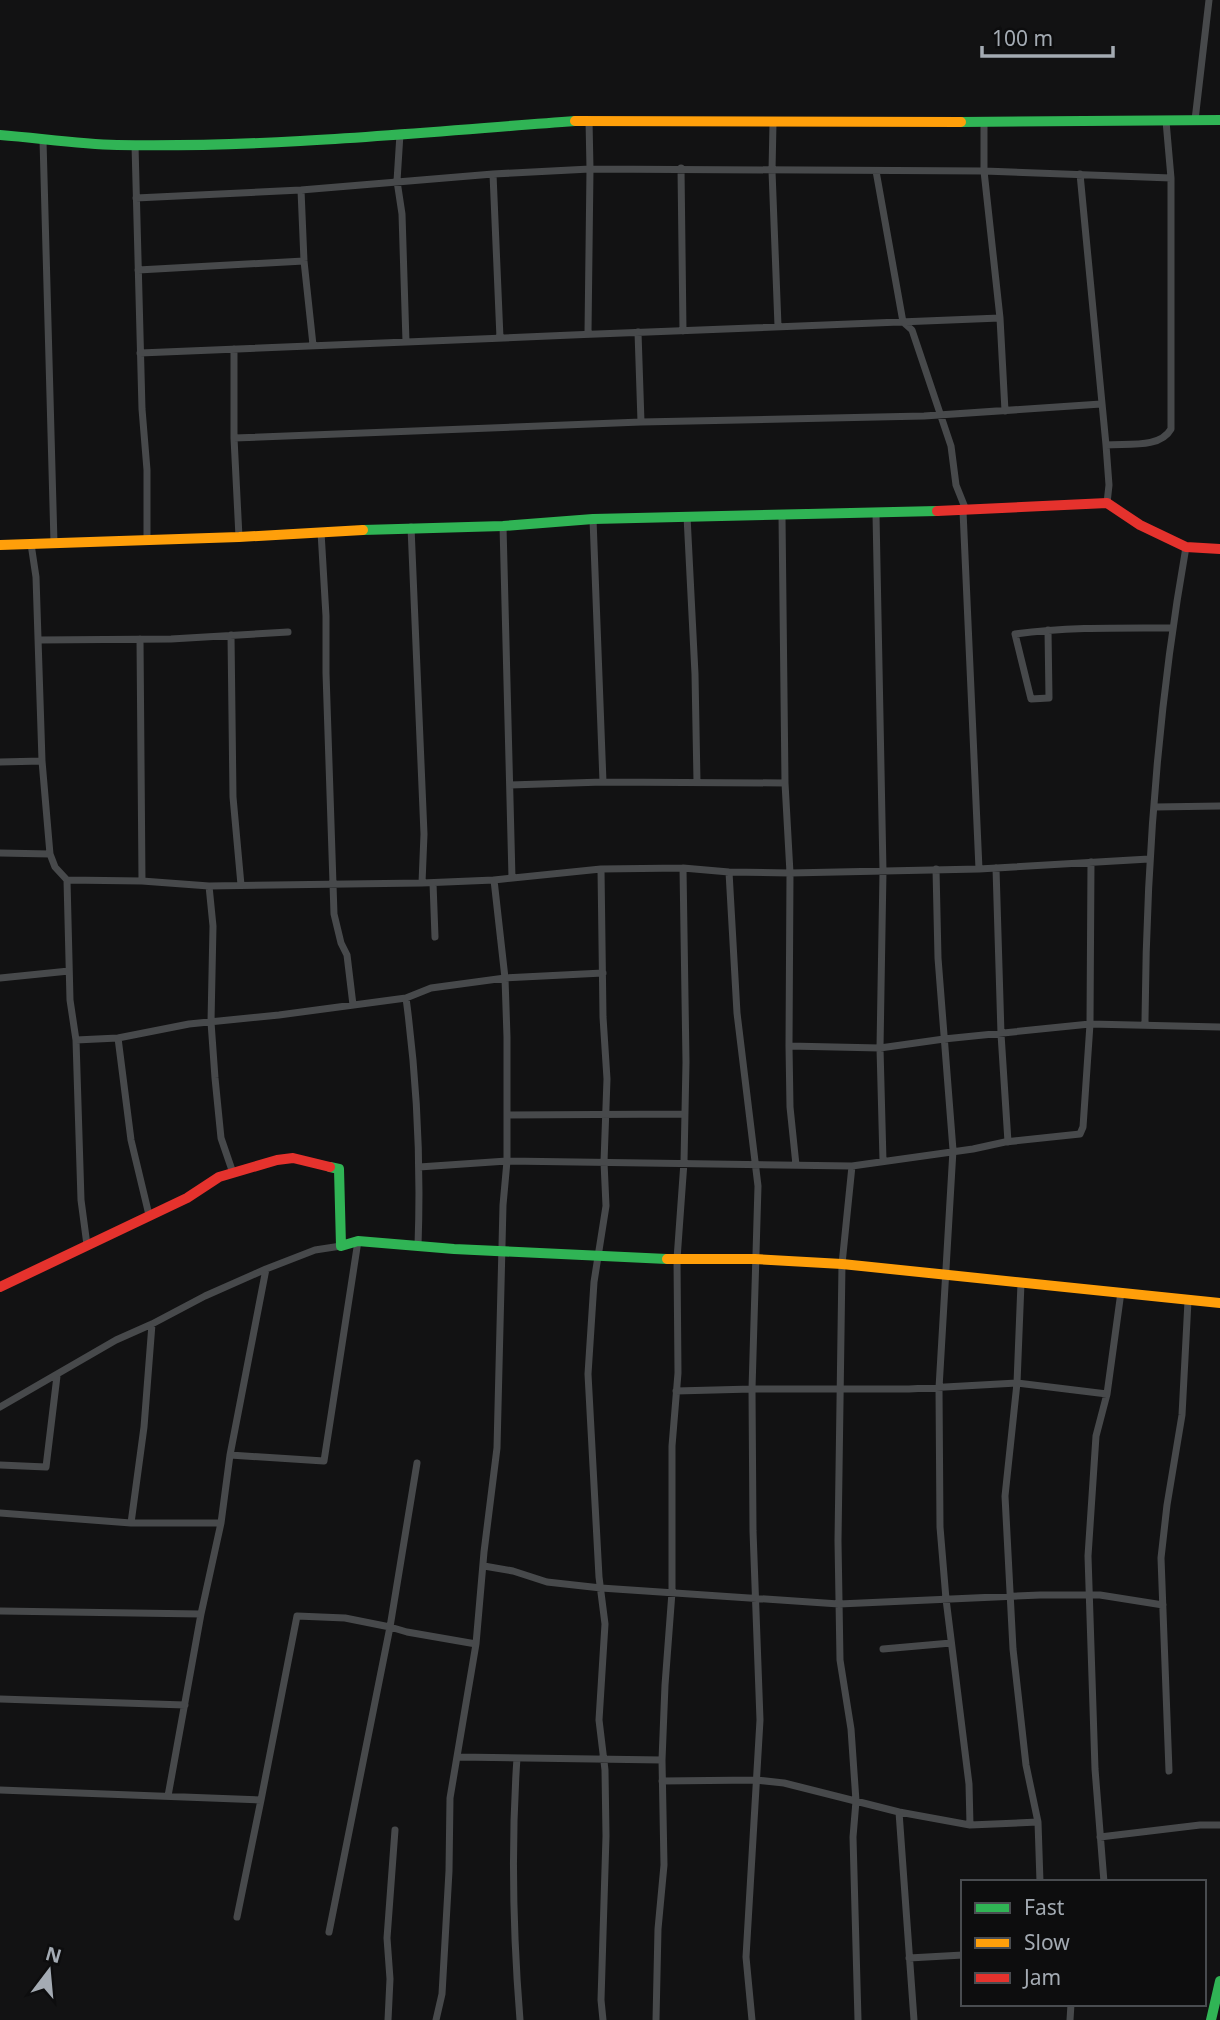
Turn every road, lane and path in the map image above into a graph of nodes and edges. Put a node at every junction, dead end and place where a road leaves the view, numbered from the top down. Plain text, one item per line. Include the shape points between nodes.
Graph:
1 (1209, 0) edge
2 (589, 120) junction
3 (1195, 120) junction
4 (1220, 120) edge
5 (1166, 121) junction
6 (984, 122) junction
7 (773, 123) junction
8 (400, 134) junction
9 (0, 135) edge
10 (43, 140) junction
11 (135, 145) junction
12 (681, 168) junction
13 (590, 169) junction
14 (772, 171) junction
15 (876, 171) junction
16 (984, 171) junction
17 (493, 174) junction
18 (1080, 174) junction
19 (1171, 178) junction
20 (397, 181) junction
21 (302, 190) junction
22 (136, 198) junction
23 (304, 261) junction
24 (138, 270) junction
25 (1000, 318) junction
26 (903, 321) junction
27 (778, 326) junction
28 (682, 331) junction
29 (638, 332) junction
30 (588, 333) junction
31 (499, 338) junction
32 (406, 342) junction
33 (313, 345) junction
34 (234, 349) junction
35 (140, 353) junction
36 (1101, 404) junction
37 (1005, 411) junction
38 (940, 415) junction
39 (641, 422) junction
40 (234, 438) junction
41 (1106, 445) junction
42 (1107, 503) junction
43 (965, 510) junction
44 (876, 514) junction
45 (687, 516) junction
46 (782, 516) junction
47 (593, 519) junction
48 (503, 526) junction
49 (411, 527) junction
50 (321, 532) junction
51 (239, 537) junction
52 (147, 541) junction
53 (54, 543) junction
54 (31, 544) junction
55 (0, 545) edge
56 (1186, 547) junction
57 (1220, 550) edge
58 (1172, 628) junction
59 (1048, 630) junction
60 (288, 632) dead end
61 (231, 635) junction
62 (140, 639) junction
63 (38, 640) junction
64 (42, 761) junction
65 (0, 762) edge
66 (603, 782) junction
67 (697, 782) junction
68 (785, 783) junction
69 (510, 785) junction
70 (1220, 806) edge
71 (1155, 807) junction
72 (0, 853) edge
73 (50, 854) junction
74 (1149, 859) junction
75 (1091, 862) junction
76 (996, 867) junction
77 (683, 868) junction
78 (601, 869) junction
79 (936, 869) junction
80 (979, 869) junction
81 (883, 871) junction
82 (729, 872) junction
83 (790, 873) junction
84 (512, 878) junction
85 (66, 880) junction
86 (494, 880) junction
87 (142, 881) junction
88 (333, 883) junction
89 (422, 883) junction
90 (433, 883) junction
91 (241, 885) junction
92 (208, 886) junction
93 (435, 937) dead end
94 (69, 971) junction
95 (603, 973) junction
96 (0, 978) edge
97 (505, 978) junction
98 (406, 998) junction
99 (353, 1005) junction
100 (211, 1022) junction
101 (1090, 1024) junction
102 (1145, 1024) junction
103 (1220, 1027) edge
104 (1001, 1034) junction
105 (118, 1038) junction
106 (944, 1039) junction
107 (76, 1040) junction
108 (789, 1046) junction
109 (880, 1048) junction
110 (606, 1113) junction
111 (684, 1114) junction
112 (507, 1115) junction
113 (1008, 1142) junction
114 (953, 1150) junction
115 (507, 1161) junction
116 (883, 1161) junction
117 (604, 1162) junction
118 (684, 1162) junction
119 (756, 1165) junction
120 (796, 1165) junction
121 (852, 1166) junction
122 (419, 1167) junction
123 (233, 1174) junction
124 (149, 1215) junction
125 (358, 1241) junction
126 (86, 1245) junction
127 (341, 1246) junction
128 (418, 1246) junction
129 (502, 1250) junction
130 (599, 1255) junction
131 (677, 1259) junction
132 (755, 1259) junction
133 (842, 1264) junction
134 (266, 1269) junction
135 (944, 1273) junction
136 (1021, 1283) junction
137 (0, 1287) edge
138 (1121, 1292) junction
139 (1188, 1301) junction
140 (1220, 1303) edge
141 (152, 1324) junction
142 (57, 1376) junction
143 (1017, 1383) junction
144 (752, 1388) junction
145 (939, 1388) junction
146 (839, 1390) junction
147 (676, 1391) junction
148 (1107, 1394) junction
149 (0, 1407) edge
150 (230, 1455) junction
151 (417, 1463) dead end
152 (0, 1465) edge
153 (0, 1513) edge
154 (131, 1523) junction
155 (222, 1523) junction
156 (484, 1566) junction
157 (601, 1588) junction
158 (671, 1592) junction
159 (1089, 1595) junction
160 (754, 1598) junction
161 (1009, 1598) junction
162 (946, 1600) junction
163 (839, 1604) junction
164 (1163, 1605) junction
165 (0, 1611) edge
166 (201, 1614) junction
167 (390, 1627) junction
168 (951, 1643) junction
169 (476, 1644) junction
170 (883, 1649) dead end
171 (0, 1699) edge
172 (185, 1705) junction
173 (458, 1757) junction
174 (517, 1758) junction
175 (604, 1758) junction
176 (662, 1760) junction
177 (1169, 1772) dead end
178 (756, 1780) junction
179 (662, 1781) junction
180 (0, 1790) edge
181 (168, 1796) junction
182 (261, 1800) junction
183 (856, 1801) junction
184 (899, 1812) junction
185 (1038, 1822) junction
186 (970, 1825) junction
187 (1220, 1825) edge
188 (395, 1830) dead end
189 (1100, 1837) junction
190 (1040, 1880) edge
191 (1104, 1880) edge
192 (237, 1917) dead end
193 (328, 1932) dead end
194 (961, 1955) edge
195 (909, 1958) junction
196 (1220, 1981) edge
197 (388, 2020) edge
198 (436, 2020) edge
199 (520, 2020) edge
200 (603, 2020) edge
201 (656, 2020) edge
202 (752, 2020) edge
203 (858, 2020) edge
204 (914, 2020) edge
205 (1211, 2020) edge

1 - 3 street
2 - 7 main road
2 - 8 main road
2 - 13 street
3 - 4 main road
3 - 5 main road
5 - 6 main road
5 - 19 street
6 - 7 main road
6 - 16 street
7 - 14 street
8 - 11 main road
8 - 20 street
9 - 10 main road
10 - 11 main road
10 - 53 street
11 - 22 street
12 - 13 street
12 - 14 street
12 - 28 street
13 - 17 street
13 - 30 street
14 - 15 street
14 - 27 street
15 - 16 street
15 - 26 street
16 - 18 street
16 - 25 street
17 - 20 street
17 - 31 street
18 - 19 street
18 - 36 street
19 - 41 street via 1171,429 1157,442
20 - 21 street
20 - 32 street
21 - 22 street
21 - 23 street
22 - 24 street
23 - 24 street
23 - 33 street
24 - 35 street
25 - 26 street
25 - 37 street
26 - 27 street
26 - 38 street via 912,330
27 - 28 street
28 - 29 street
29 - 30 street
29 - 39 street
30 - 31 street
31 - 32 street
32 - 33 street
33 - 34 street
34 - 35 street
34 - 40 street
35 - 52 street
36 - 37 street
36 - 41 street
37 - 38 street
38 - 39 street
38 - 43 street
39 - 40 street
40 - 51 street
41 - 42 street
42 - 43 main road
42 - 56 main road
43 - 44 main road
43 - 80 street
44 - 46 main road
44 - 81 street
45 - 46 main road
45 - 47 main road
45 - 67 street
46 - 68 street
47 - 48 main road
47 - 66 street
48 - 49 main road
48 - 69 street
49 - 50 main road
49 - 89 street via 424,834
50 - 51 main road
50 - 88 street
51 - 52 main road
52 - 53 main road
53 - 54 main road
54 - 55 main road
54 - 63 street
56 - 57 main road
56 - 58 street
58 - 59 street
58 - 71 street
59 - 59 street via 1049,698 1031,699 1015,634
60 - 61 street
61 - 62 street
61 - 91 street via 233,797
62 - 63 street
62 - 87 street
63 - 64 street
64 - 65 street
64 - 73 street
66 - 67 street
66 - 69 street
67 - 68 street
68 - 83 street
69 - 84 street
70 - 71 street
71 - 74 street
72 - 73 street
73 - 85 street
74 - 75 street
74 - 102 street
75 - 76 street
75 - 101 street
76 - 80 street
76 - 104 street
77 - 78 street
77 - 82 street
77 - 111 street
78 - 84 street
78 - 95 street
79 - 80 street
79 - 81 street
79 - 106 street
81 - 83 street
81 - 109 street
82 - 83 street
82 - 119 street via 737,1013
83 - 108 street
84 - 86 street
85 - 87 street
85 - 94 street
86 - 90 street
86 - 97 street
87 - 92 street
88 - 89 street
88 - 91 street
88 - 99 street via 334,914 347,955
89 - 90 street
90 - 93 street
91 - 92 street
92 - 100 street via 213,926
94 - 96 street
94 - 107 street
95 - 97 street
95 - 110 street
97 - 98 street via 431,988
97 - 112 street
98 - 99 street
98 - 122 street via 415,1066
99 - 100 street
100 - 105 street
100 - 123 street via 221,1138
101 - 102 street
101 - 104 street
101 - 113 street via 1080,1134
102 - 103 street
104 - 106 street
104 - 113 street
105 - 107 street
105 - 124 street via 131,1140
106 - 109 street
106 - 114 street
107 - 126 street
108 - 109 street
108 - 120 street
109 - 116 street
110 - 111 street
110 - 112 street
110 - 117 street
111 - 118 street
112 - 115 street
113 - 114 street
114 - 116 street
114 - 135 street
115 - 117 street
115 - 122 street
115 - 129 street
116 - 121 street
117 - 118 street
117 - 130 street via 606,1206
118 - 119 street
118 - 131 street
119 - 120 street
119 - 132 street
120 - 121 street
121 - 133 street
122 - 128 street
123 - 124 main road
123 - 127 main road via 293,1158 339,1168
124 - 126 main road
125 - 127 main road
125 - 128 main road
125 - 150 street via 324,1461
126 - 137 main road
127 - 134 street via 315,1250
128 - 129 main road
129 - 130 main road
129 - 156 street via 497,1448
130 - 131 main road
130 - 157 street via 588,1374
131 - 132 main road
131 - 147 street
132 - 133 main road
132 - 144 street
133 - 135 main road
133 - 146 street
134 - 141 street
134 - 150 street
135 - 136 main road
135 - 145 street
136 - 138 main road
136 - 143 street
138 - 139 main road
138 - 148 street
139 - 140 main road
139 - 164 street via 1182,1415 1161,1558
141 - 142 street
141 - 154 street
142 - 149 street
142 - 152 street via 46,1466
143 - 145 street
143 - 148 street
143 - 161 street via 1005,1496
144 - 146 street
144 - 147 street
144 - 160 street
145 - 146 street
145 - 162 street via 940,1527
146 - 163 street
147 - 158 street
148 - 159 street via 1096,1436
150 - 155 street
151 - 167 street
153 - 154 street
154 - 155 street
155 - 166 street
156 - 157 street via 547,1582
156 - 169 street
157 - 158 street
157 - 175 street via 605,1624 599,1720
158 - 160 street
158 - 176 street
159 - 161 street
159 - 164 street
159 - 189 street
160 - 163 street
160 - 178 street via 760,1720
161 - 162 street
161 - 185 street via 1026,1765
162 - 163 street
162 - 168 street
163 - 183 street via 840,1660 852,1729
164 - 177 street
165 - 166 street
166 - 172 street
167 - 169 street
167 - 182 street via 345,1618 297,1616
167 - 193 street
168 - 170 street
168 - 186 street
169 - 173 street
171 - 172 street
172 - 181 street
173 - 174 street
173 - 198 street via 450,1798 442,1994
174 - 175 street
174 - 199 street via 514,1942
175 - 176 street
175 - 200 street
176 - 179 street
178 - 179 street
178 - 183 street
178 - 202 street via 746,1957
179 - 201 street
180 - 181 street
181 - 182 street
182 - 192 street
183 - 184 street
183 - 203 street
184 - 186 street
184 - 195 street
185 - 186 street
185 - 190 street
187 - 189 street
188 - 197 street via 387,1938
189 - 191 street
194 - 195 street
195 - 204 street
196 - 205 main road

